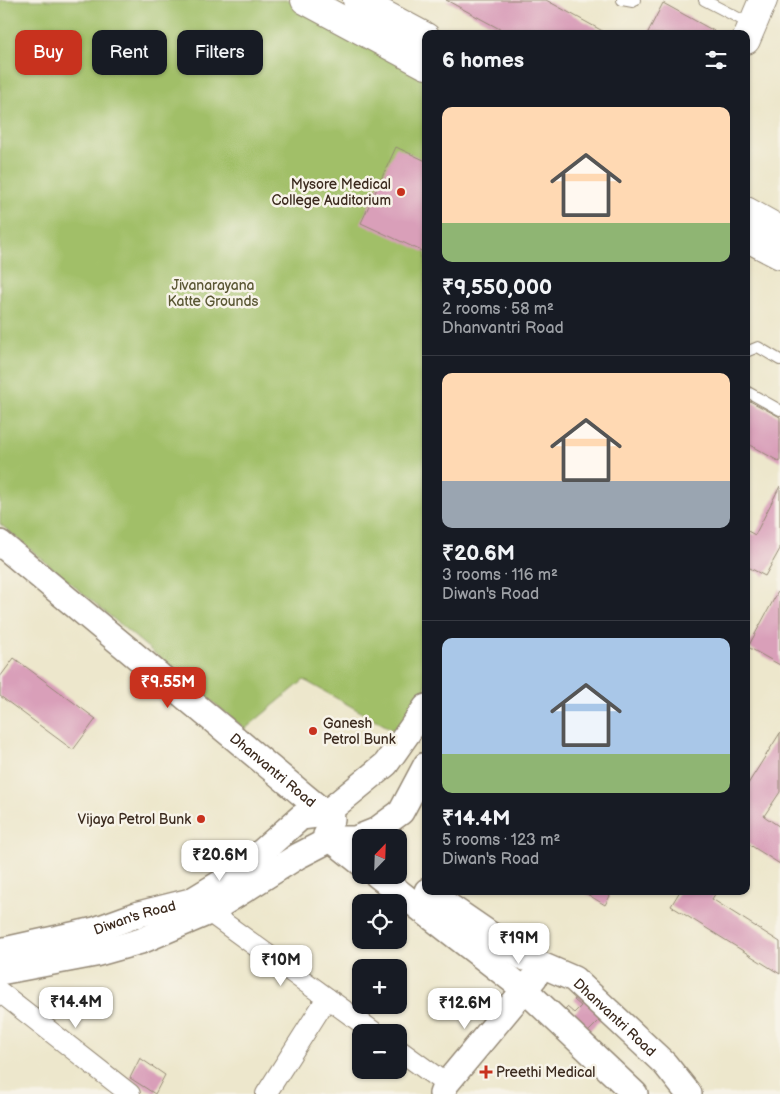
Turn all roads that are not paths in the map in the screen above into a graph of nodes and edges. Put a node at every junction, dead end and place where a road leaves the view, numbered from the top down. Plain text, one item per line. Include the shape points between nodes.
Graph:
1 (305, 0) edge
2 (357, 0) edge
3 (622, 0) edge
4 (635, 0) edge
5 (704, 0) edge
6 (763, 0) edge
7 (746, 30) edge
8 (750, 30) edge
9 (422, 35) edge
10 (422, 63) edge
11 (750, 213) edge
12 (780, 230) edge
13 (750, 239) edge
14 (780, 255) edge
15 (750, 350) edge
16 (780, 360) edge
17 (750, 393) edge
18 (780, 410) edge
19 (0, 543) edge
20 (0, 563) edge
21 (422, 712) edge
22 (422, 773) edge
23 (313, 815) junction
24 (379, 829) edge
25 (352, 838) edge
26 (331, 840) junction
27 (352, 841) edge
28 (352, 856) edge
29 (408, 878) edge
30 (389, 884) edge
31 (422, 888) edge
32 (433, 895) edge
33 (209, 912) junction
34 (0, 951) edge
35 (544, 966) junction
36 (0, 972) edge
37 (524, 990) junction
38 (0, 992) edge
39 (328, 998) junction
40 (363, 1024) edge
41 (407, 1057) edge
42 (444, 1089) edge
43 (680, 1090) edge
44 (130, 1094) edge
45 (266, 1094) edge
46 (634, 1094) edge

1 - 10 main road
2 - 9 main road
3 - 4 lane
5 - 7 lane
6 - 8 main road
11 - 12 main road
13 - 14 main road
15 - 16 lane via 758,347
17 - 18 lane
19 - 23 street, Dhanvantri Road
20 - 23 street, Dhanvantri Road
21 - 23 street, Diwan's Road via 386,764
22 - 24 street via 401,812
23 - 25 street, Dhanvantri Road
23 - 26 street, Dhanvantri Road
23 - 34 street, Diwan's Road via 239,872 191,901 139,914 95,930
26 - 27 street
26 - 28 street, Dhanvantri Road
26 - 33 street via 298,856
29 - 31 street, Dhanvantri Road
30 - 37 street
32 - 35 street, Dhanvantri Road via 522,957
33 - 36 street via 141,941 95,954
33 - 39 street
35 - 37 street
35 - 43 street, Dhanvantri Road via 574,979 665,1064
37 - 42 street
37 - 46 street
38 - 44 street
39 - 40 street
39 - 45 street
41 - 42 street

